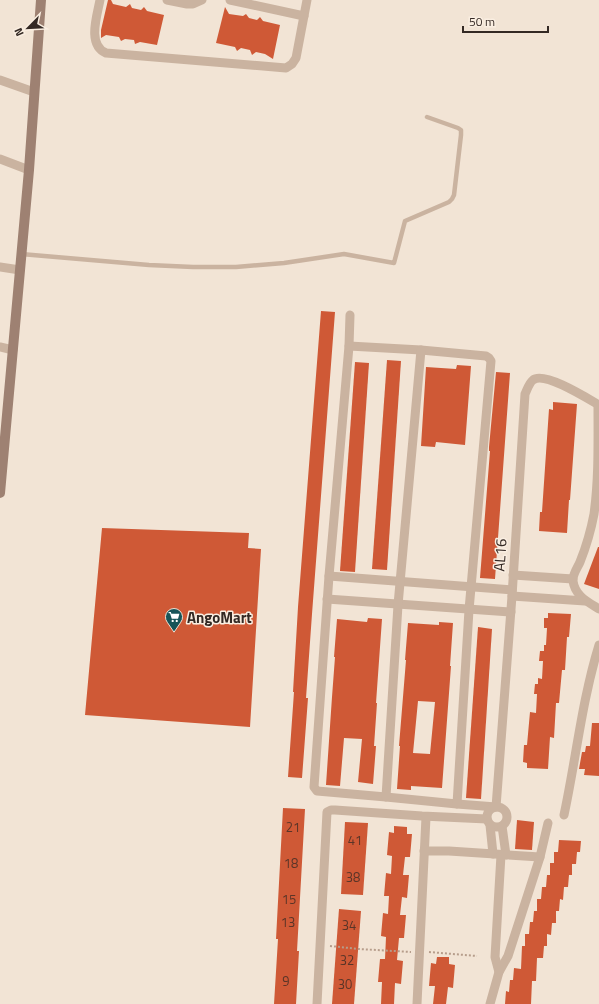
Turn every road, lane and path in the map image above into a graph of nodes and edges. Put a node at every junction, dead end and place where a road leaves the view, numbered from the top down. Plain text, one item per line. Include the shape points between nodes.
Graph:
1 (41, 0) edge
2 (100, 0) edge
3 (167, 0) edge
4 (202, 0) edge
5 (230, 0) edge
6 (307, 0) edge
7 (304, 16) junction
8 (0, 80) edge
9 (34, 92) junction
10 (428, 117) dead end
11 (0, 159) edge
12 (29, 170) junction
13 (21, 254) junction
14 (0, 267) edge
15 (20, 270) junction
16 (350, 316) dead end
17 (349, 346) junction
18 (0, 347) edge
19 (13, 350) junction
20 (421, 350) junction
21 (598, 405) edge
22 (0, 493) edge
23 (513, 575) junction
24 (329, 576) junction
25 (573, 579) junction
26 (400, 582) junction
27 (471, 587) junction
28 (512, 593) junction
29 (327, 599) junction
30 (585, 601) junction
31 (398, 604) junction
32 (599, 609) edge
33 (469, 610) junction
34 (511, 612) junction
35 (599, 645) edge
36 (386, 797) junction
37 (457, 804) junction
38 (496, 807) junction
39 (564, 815) dead end
40 (426, 817) junction
41 (489, 822) junction
42 (548, 822) dead end
43 (502, 826) junction
44 (424, 850) junction
45 (500, 855) junction
46 (540, 857) junction
47 (324, 946) dead end
48 (424, 951) dead end
49 (414, 952) dead end
50 (477, 956) dead end
51 (499, 972) junction
52 (317, 1004) edge
53 (417, 1004) edge
54 (490, 1004) edge

1 - 9 main road
2 - 7 street via 95,37 97,45 106,53 270,67 286,68 292,64 296,58
3 - 4 street via 193,4
5 - 7 street
6 - 7 street
8 - 9 street
9 - 12 main road
10 - 13 lane via 461,130 454,195 449,202 405,221 394,263 344,254 284,263 185,266
11 - 12 street
12 - 13 main road
13 - 15 main road
14 - 15 street
15 - 19 main road
16 - 17 street
17 - 20 street
17 - 24 street
18 - 19 street
19 - 22 main road
20 - 26 street
20 - 27 street via 486,356 491,361
21 - 23 street, AL16 via 546,378 532,380 525,394
21 - 25 street via 599,460 593,516
23 - 25 street
23 - 28 street, AL16
24 - 26 street
24 - 29 street
25 - 30 street via 576,592
26 - 27 street
26 - 31 street
27 - 28 street
27 - 33 street
28 - 30 street
28 - 34 street, AL16
29 - 31 street
29 - 36 street via 314,787 317,791
30 - 32 street
31 - 33 street
31 - 36 street
33 - 34 street
33 - 37 street
34 - 38 street, AL16
35 - 39 street via 587,690
36 - 37 street
37 - 38 street
38 - 41 street via 487,813
38 - 43 street via 503,808 507,814
40 - 41 street
40 - 44 street
40 - 52 street via 335,810 327,812
41 - 43 street via 496,827
41 - 45 street
42 - 46 street
43 - 45 street
44 - 45 street
44 - 53 street
45 - 46 street
45 - 51 street via 495,957
46 - 51 street via 508,956
47 - 49 path
48 - 50 path
51 - 54 street

